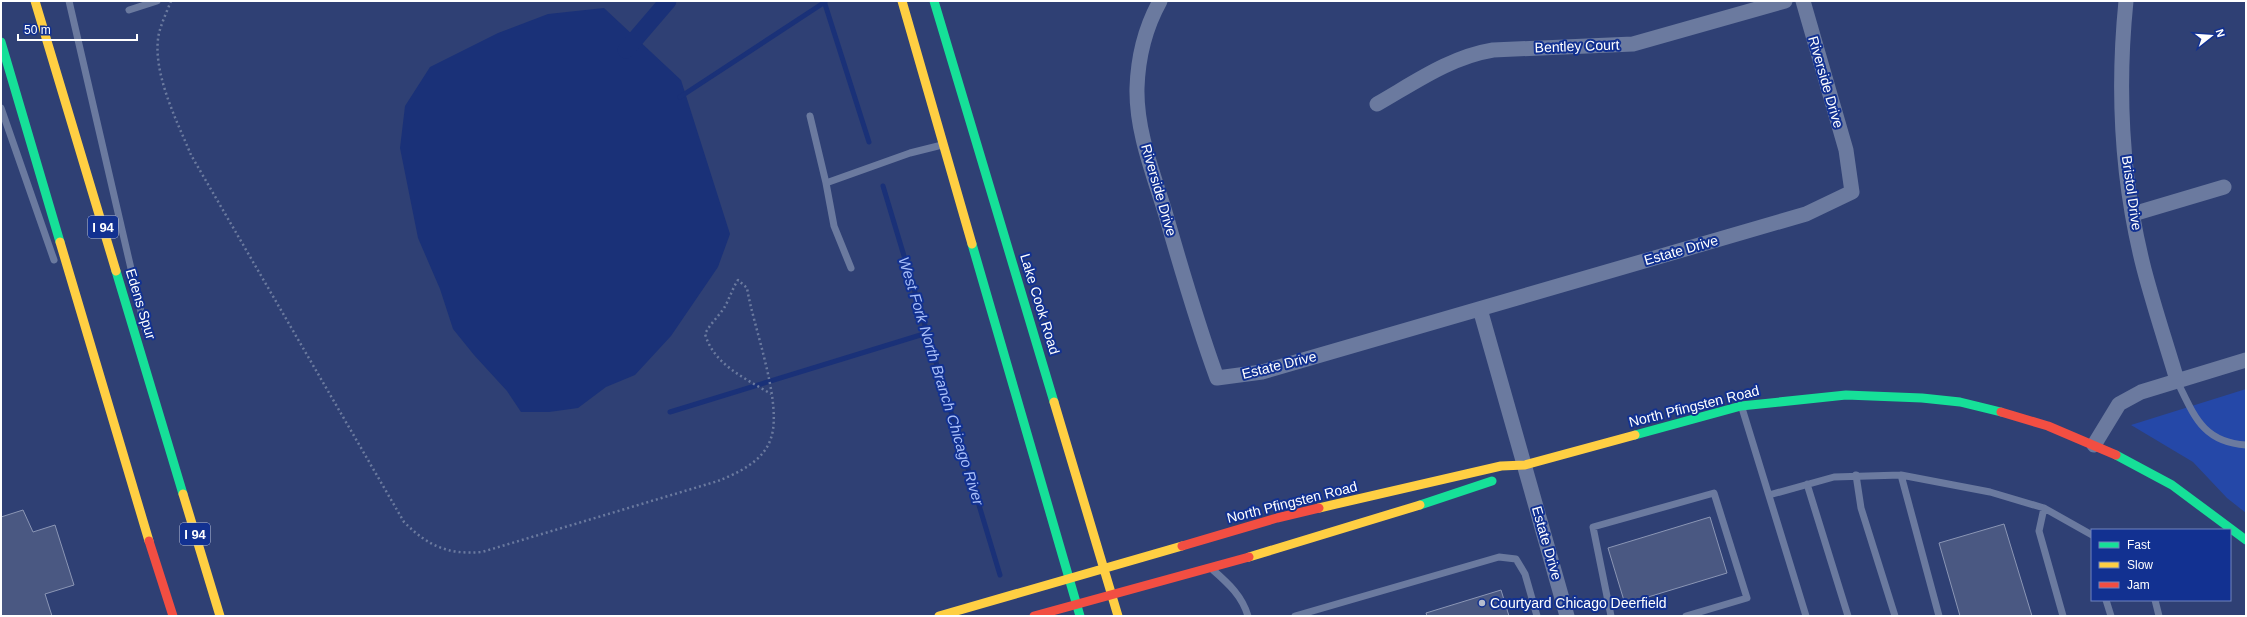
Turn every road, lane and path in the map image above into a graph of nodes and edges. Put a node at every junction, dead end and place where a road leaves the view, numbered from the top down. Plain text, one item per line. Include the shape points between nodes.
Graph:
1 (35, 1) edge
2 (69, 1) edge
3 (157, 1) edge
4 (171, 1) edge
5 (902, 1) edge
6 (934, 1) edge
7 (1785, 1) edge
8 (1803, 1) edge
9 (2126, 1) edge
10 (1156, 2) edge
11 (129, 10) dead end
12 (1, 42) edge
13 (1377, 104) dead end
14 (1, 108) edge
15 (810, 116) dead end
16 (944, 145) junction
17 (1847, 163) joint
18 (826, 183) junction
19 (2224, 186) dead end
20 (2133, 214) junction
21 (852, 268) dead end
22 (58, 271) dead end
23 (71, 308) dead end
24 (1480, 309) junction
25 (146, 334) dead end
26 (2246, 360) edge
27 (155, 372) dead end
28 (1216, 378) joint
29 (2177, 380) junction
30 (771, 394) junction
31 (1741, 406) junction
32 (2094, 445) junction
33 (2246, 445) edge
34 (171, 452) junction
35 (123, 456) junction
36 (1525, 465) junction
37 (1856, 475) junction
38 (1900, 475) junction
39 (1808, 484) junction
40 (1769, 495) junction
41 (2044, 508) junction
42 (2091, 534) edge
43 (2246, 540) edge
44 (1104, 568) junction
45 (1209, 568) junction
46 (1069, 579) junction
47 (1112, 594) junction
48 (2106, 601) edge
49 (2155, 601) edge
50 (1076, 604) junction
51 (1038, 615) edge
52 (173, 616) edge
53 (220, 616) edge
54 (939, 616) edge
55 (1080, 616) edge
56 (1118, 616) edge
57 (1248, 616) edge
58 (1295, 616) edge
59 (1536, 616) edge
60 (1567, 616) edge
61 (1610, 616) edge
62 (1686, 616) edge
63 (1806, 616) edge
64 (1848, 616) edge
65 (1894, 616) edge
66 (1939, 616) edge
67 (2063, 616) edge
68 (2111, 616) edge
69 (2159, 616) edge

1 - 34 main road, Edens Spur / I 94
2 - 25 lane, I 94
3 - 11 lane
4 - 30 path via 159,34 158,58 172,107 192,155 404,522 415,533 446,551 463,554 482,552 718,482 747,467 760,456 771,438 774,418
5 - 16 main road
6 - 44 main road, Lake Cook Road
7 - 13 street, Bentley Court via 1633,44 1493,50 1471,54 1455,60
8 - 17 street, Riverside Drive via 1846,150
9 - 20 street, Bristol Drive via 2121,75 2125,146
10 - 28 street, Riverside Drive via 1140,54 1137,89 1142,132
12 - 35 main road
14 - 22 lane
15 - 18 lane
16 - 18 lane via 910,153
16 - 46 main road
17 - 24 street, Estate Drive via 1852,192 1806,214
18 - 21 lane via 834,226
19 - 20 street
20 - 29 street, Bristol Drive via 2144,269
23 - 35 lane
24 - 28 street, Estate Drive via 1262,372
24 - 36 street, Estate Drive
26 - 29 street
27 - 34 lane, I 94
29 - 32 street via 2141,392 2119,404
29 - 33 lane via 2198,422 2216,438
30 - 30 path via 747,288 738,280 724,308 712,321 705,334 709,347 723,363
31 - 32 main road, North Pfingsten Road via 1846,395 1960,402 2048,426
31 - 36 main road, North Pfingsten Road
31 - 40 lane
32 - 43 main road, North Pfingsten Road via 2134,463 2172,485
34 - 53 main road, Edens Spur / I 94
35 - 52 main road
36 - 44 main road, North Pfingsten Road via 1501,466 1278,518
36 - 45 main road, North Pfingsten Road via 1504,477 1361,524
36 - 60 street, Estate Drive
37 - 38 lane
37 - 39 lane via 1834,477
37 - 65 lane via 1861,508
38 - 41 lane via 1990,492
38 - 66 lane
39 - 40 lane
39 - 64 lane
40 - 63 lane
41 - 42 lane
41 - 67 lane via 2039,531
44 - 46 main road, North Pfingsten Road
44 - 47 main road, Lake Cook Road
45 - 47 main road, North Pfingsten Road
45 - 57 lane via 1241,598
46 - 50 main road
46 - 54 main road, North Pfingsten Road
47 - 50 main road, North Pfingsten Road
47 - 56 main road, Lake Cook Road
48 - 68 lane
49 - 69 lane
50 - 51 main road, North Pfingsten Road
50 - 55 main road
58 - 59 lane via 1499,557 1516,559 1525,574
61 - 62 lane via 1593,527 1714,493 1747,598

